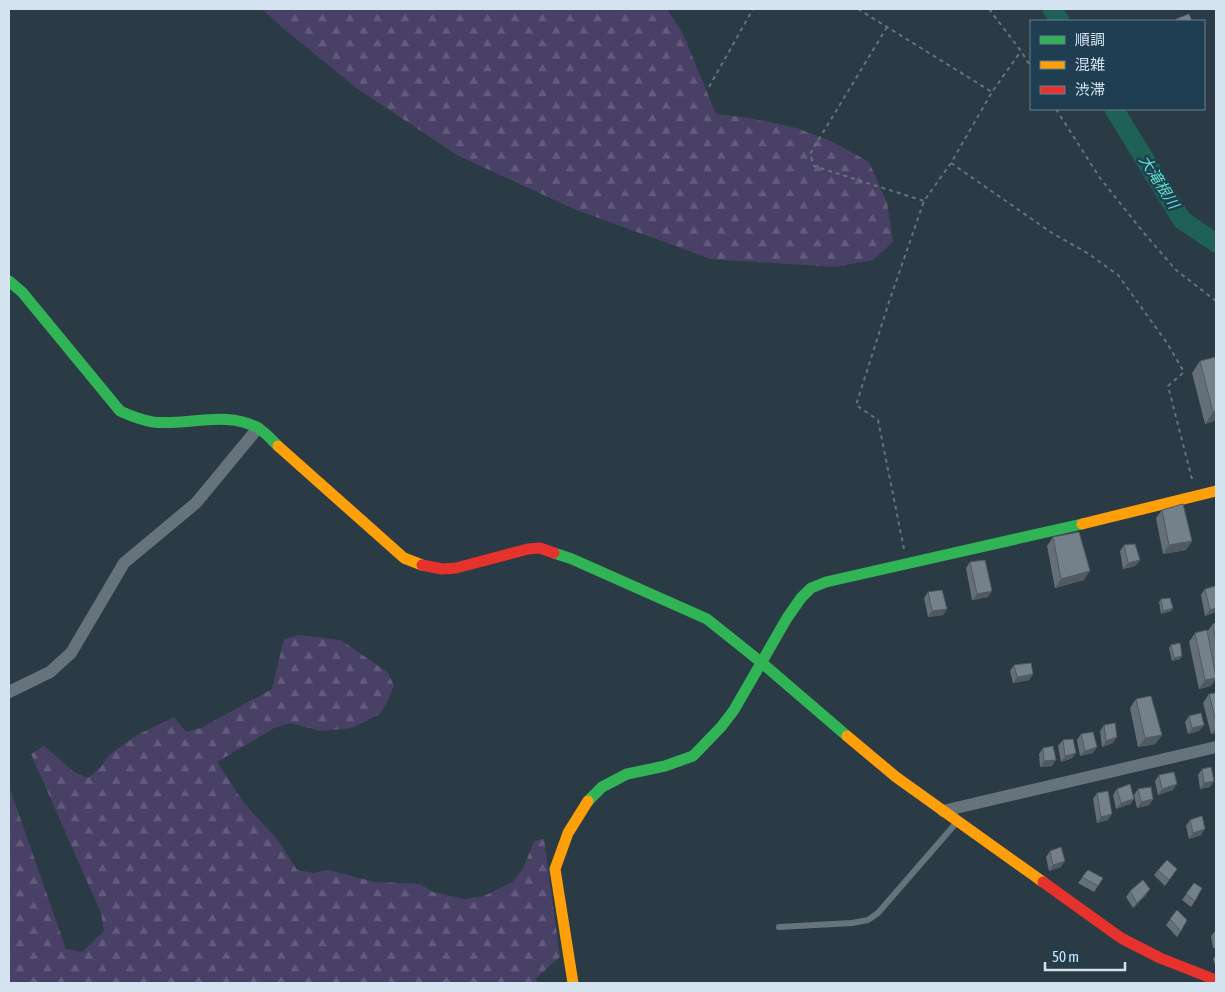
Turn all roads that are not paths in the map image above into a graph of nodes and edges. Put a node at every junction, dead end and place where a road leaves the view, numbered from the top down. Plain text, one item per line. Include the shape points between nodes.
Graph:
1 (9, 280) edge
2 (258, 428) junction
3 (1216, 491) edge
4 (762, 663) junction
5 (9, 692) edge
6 (1216, 747) edge
7 (943, 811) junction
8 (958, 821) junction
9 (779, 927) dead end
10 (1216, 980) edge
11 (572, 983) edge

1 - 2 street via 120,411 131,418 162,423 245,422
2 - 4 street via 404,558 416,564 456,568 528,548 540,548 707,619
2 - 5 street via 196,504 124,563 71,654 50,672
3 - 4 street via 826,582 811,588 801,598
4 - 7 street via 896,777
4 - 11 street via 726,722 693,756 627,774 602,787 586,803 568,832 555,869
6 - 7 street
7 - 8 street
8 - 9 lane via 878,913 868,920
8 - 10 street via 1121,938 1160,958

